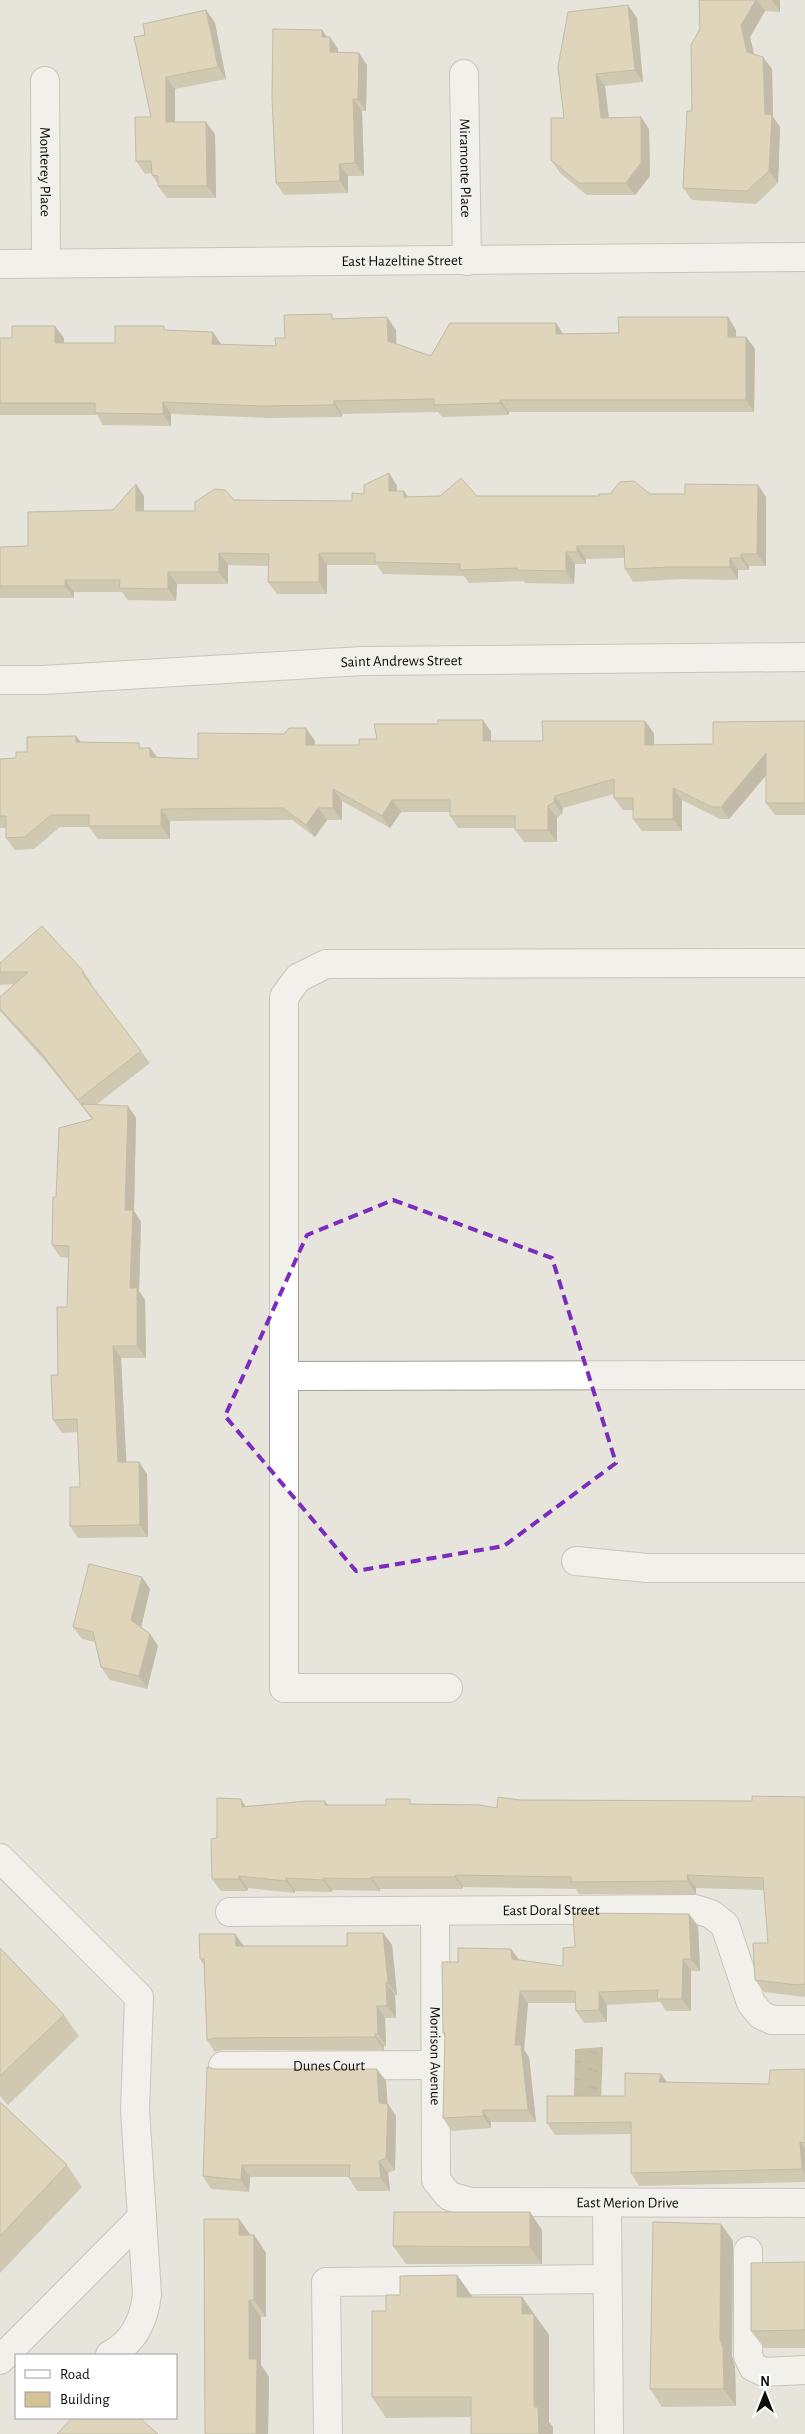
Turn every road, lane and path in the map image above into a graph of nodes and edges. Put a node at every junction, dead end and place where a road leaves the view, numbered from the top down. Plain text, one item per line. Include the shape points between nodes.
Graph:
1 (464, 74) dead end
2 (45, 81) dead end
3 (805, 257) edge
4 (467, 261) junction
5 (0, 264) edge
6 (46, 264) junction
7 (805, 657) edge
8 (0, 680) edge
9 (805, 963) edge
10 (284, 1376) junction
11 (805, 1376) edge
12 (576, 1561) dead end
13 (805, 1568) edge
14 (448, 1688) dead end
15 (0, 1858) edge
16 (435, 1911) junction
17 (230, 1912) dead end
18 (805, 2020) edge
19 (436, 2065) junction
20 (223, 2066) dead end
21 (449, 2196) joint
22 (607, 2203) junction
23 (805, 2203) edge
24 (142, 2217) junction
25 (748, 2251) dead end
26 (607, 2278) junction
27 (112, 2354) edge
28 (0, 2360) edge
29 (0, 2368) edge
30 (805, 2370) edge
31 (15, 2372) edge
32 (328, 2434) edge
33 (609, 2434) edge

1 - 4 street, Miramonte Place
2 - 6 street, Monterey Place
3 - 4 street, East Hazeltine Street
4 - 6 street, East Hazeltine Street
5 - 6 street, East Hazeltine Street
7 - 8 street, Saint Andrews Street via 362,661
9 - 10 street via 326,964 298,978 284,997
10 - 11 street
10 - 14 street via 284,1688
12 - 13 street via 647,1568
15 - 24 street via 139,1996 135,2110
16 - 17 street, East Doral Street
16 - 18 street, East Doral Street via 695,1909 710,1914 725,1925 751,2003 761,2015 772,2020
16 - 19 street, Morrison Avenue
19 - 20 street, Dunes Court
19 - 21 street, Morrison Avenue via 436,2180
21 - 22 street, East Merion Drive via 470,2202
22 - 23 street, East Merion Drive
22 - 26 street
24 - 27 street via 145,2307 134,2334
24 - 28 street
25 - 30 street via 748,2356 753,2367 764,2372
26 - 32 street via 326,2282
26 - 33 street
29 - 31 street

